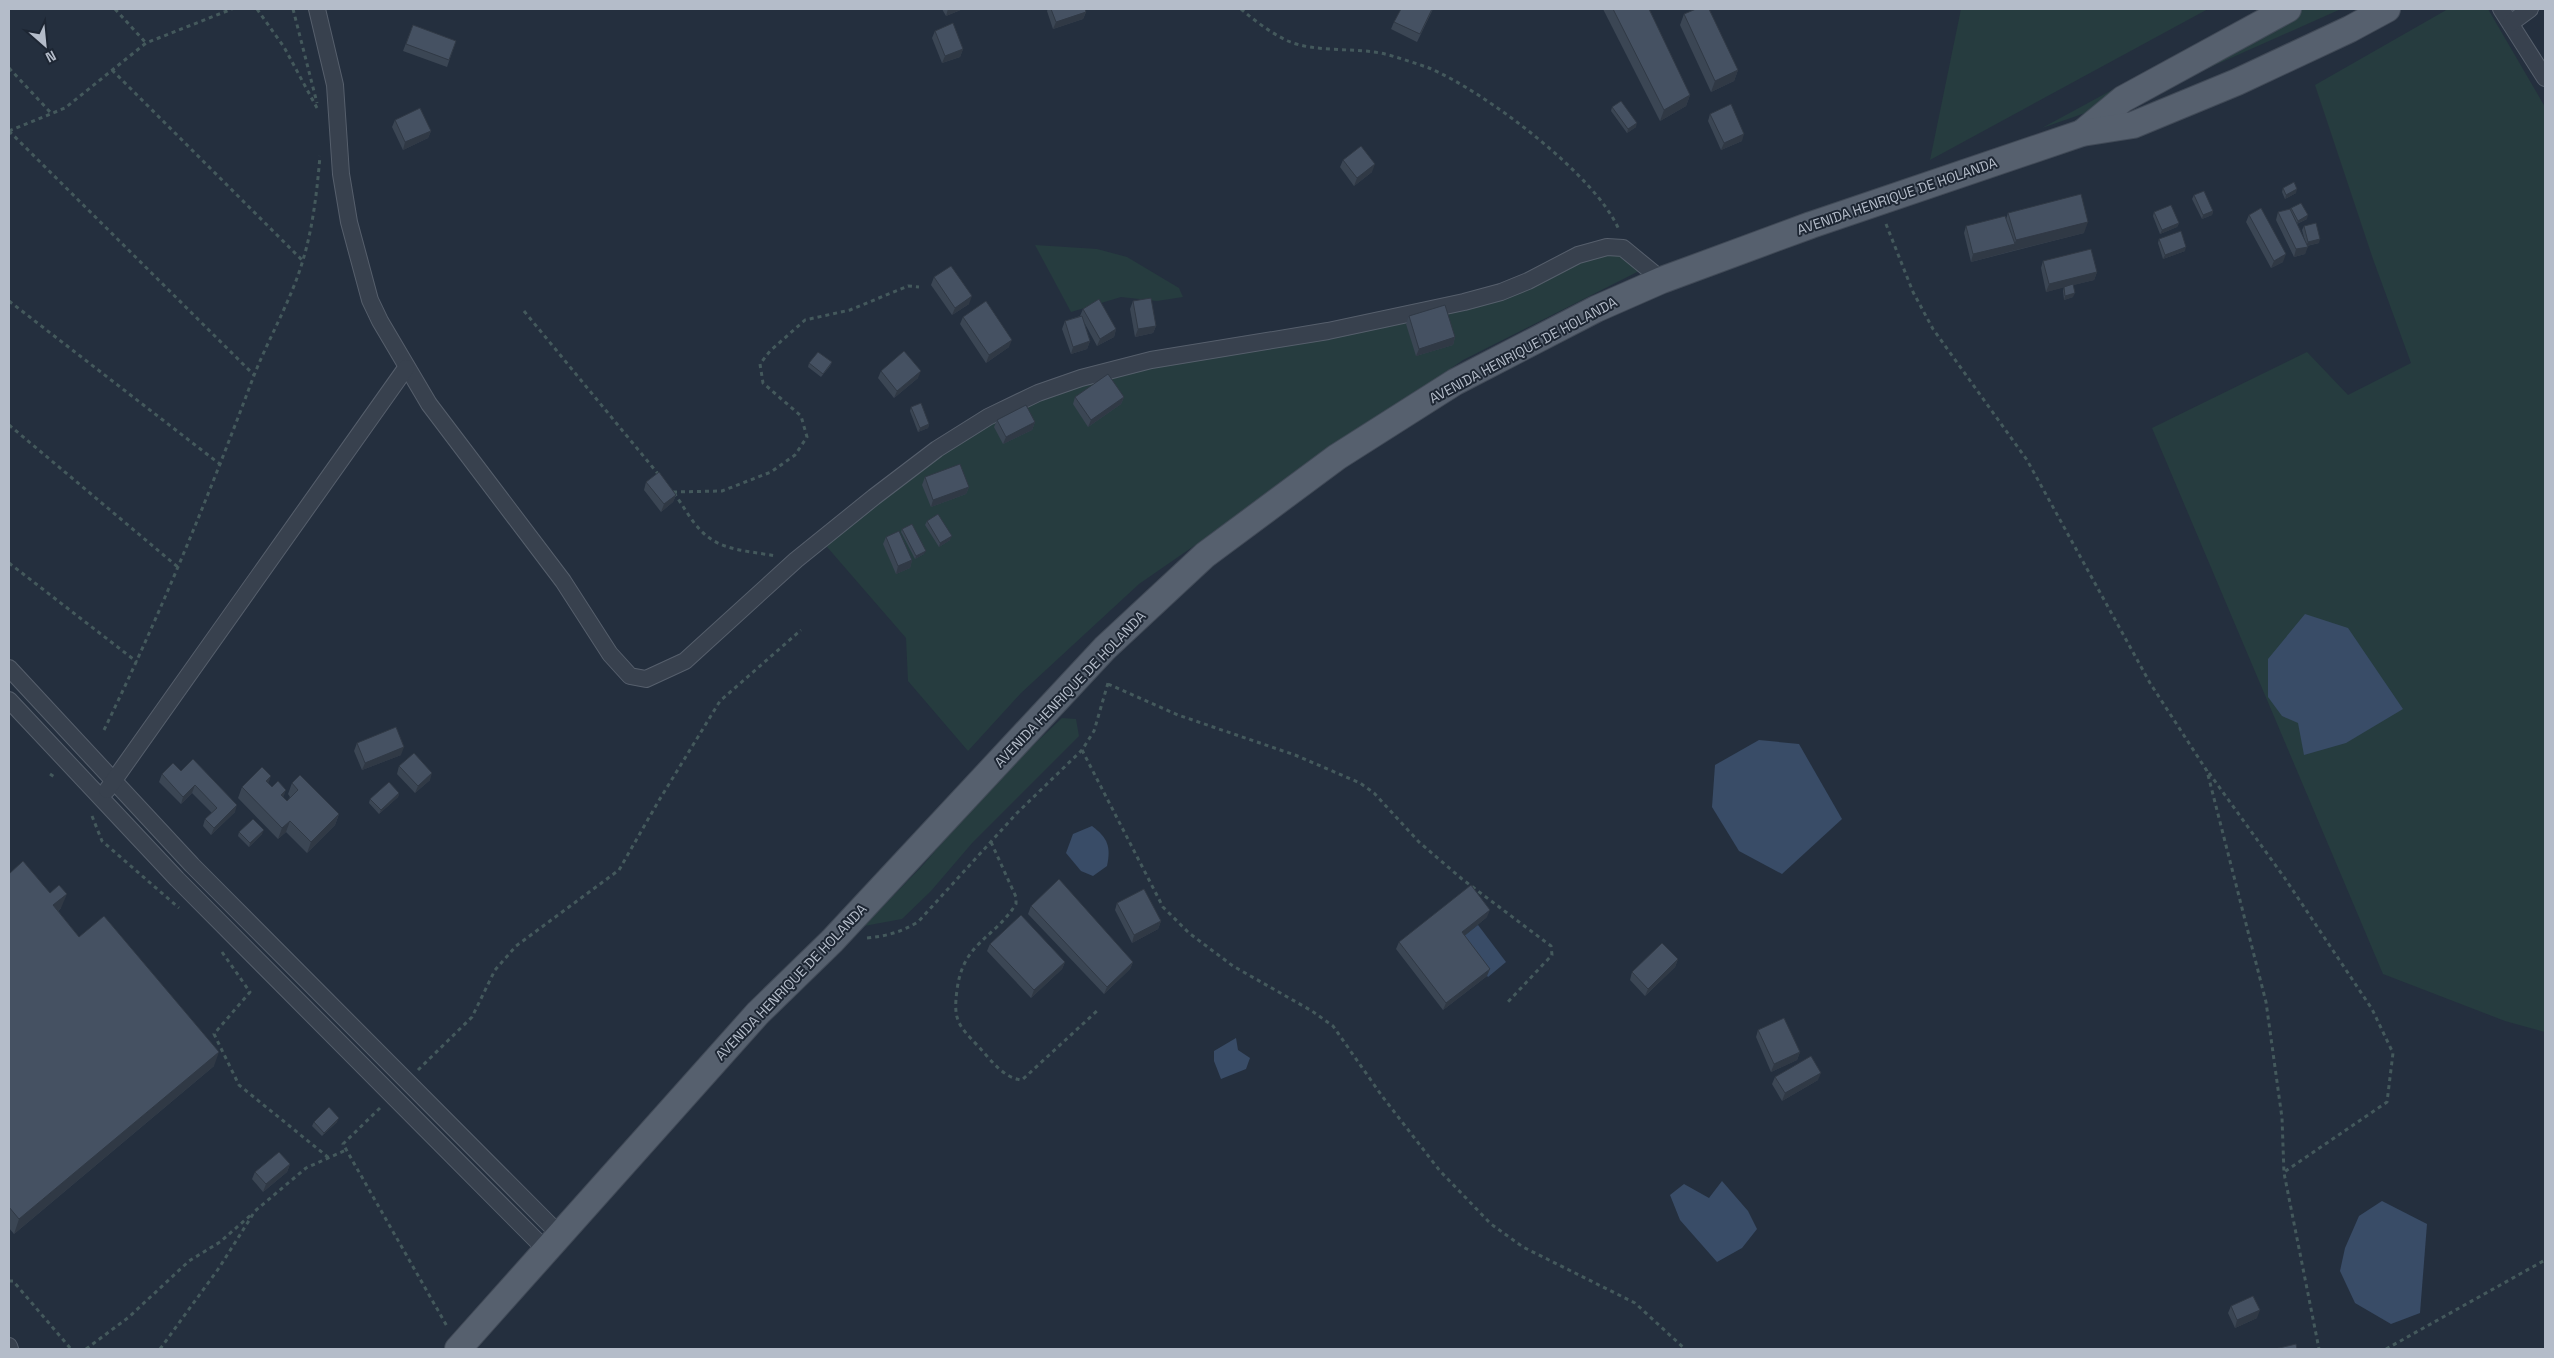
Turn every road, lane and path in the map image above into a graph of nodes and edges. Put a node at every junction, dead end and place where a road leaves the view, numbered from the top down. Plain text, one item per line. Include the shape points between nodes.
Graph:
1 (115, 9) edge
2 (232, 9) edge
3 (257, 9) edge
4 (293, 9) edge
5 (317, 9) edge
6 (1241, 9) edge
7 (2288, 9) edge
8 (2387, 9) edge
9 (2501, 9) edge
10 (2530, 9) edge
11 (2511, 23) junction
12 (146, 43) junction
13 (9, 68) edge
14 (112, 70) junction
15 (2545, 78) edge
16 (51, 114) junction
17 (9, 131) edge
18 (2082, 133) junction
19 (320, 155) dead end
20 (1877, 202) junction
21 (1623, 248) junction
22 (303, 261) junction
23 (1662, 280) junction
24 (919, 287) dead end
25 (9, 301) edge
26 (524, 311) dead end
27 (406, 368) junction
28 (254, 375) junction
29 (9, 425) edge
30 (221, 465) junction
31 (660, 477) edge
32 (667, 484) edge
33 (673, 492) junction
34 (796, 560) junction
35 (9, 563) edge
36 (179, 568) junction
37 (800, 630) dead end
38 (1105, 648) junction
39 (137, 662) junction
40 (9, 668) edge
41 (1108, 684) junction
42 (9, 700) edge
43 (104, 730) dead end
44 (1082, 750) junction
45 (2207, 771) junction
46 (50, 774) dead end
47 (114, 782) junction
48 (62, 783) dead end
49 (94, 803) junction
50 (991, 842) junction
51 (184, 913) dead end
52 (832, 941) junction
53 (215, 945) dead end
54 (1506, 1004) dead end
55 (1098, 1010) dead end
56 (407, 1081) junction
57 (392, 1095) junction
58 (346, 1150) junction
59 (329, 1158) junction
60 (2284, 1173) junction
61 (255, 1211) junction
62 (553, 1242) junction
63 (2545, 1260) edge
64 (9, 1280) edge
65 (71, 1349) edge
66 (86, 1349) edge
67 (160, 1349) edge
68 (458, 1349) edge
69 (1685, 1349) edge
70 (2319, 1349) edge
71 (2386, 1349) edge

1 - 12 path
2 - 12 path
3 - 4 path via 284,47 319,111
5 - 27 street via 334,85 341,174 349,222 370,300
6 - 21 path via 1289,42 1386,54 1430,68 1482,98 1534,137 1602,201 1614,217
7 - 18 main road via 2123,99
8 - 18 main road via 2238,82 2133,125
9 - 11 street
10 - 11 street
11 - 15 street
12 - 14 path
13 - 16 path
14 - 16 path via 65,108
14 - 22 path
16 - 17 path
17 - 28 path
18 - 20 main road, AVENIDA HENRIQUE DE HOLANDA
19 - 22 path via 315,203
20 - 23 main road, AVENIDA HENRIQUE DE HOLANDA
20 - 45 path via 1913,292 1933,329 2027,460 2150,683
21 - 23 street
21 - 34 street via 1607,247 1578,255 1528,281 1464,302 1328,330 1151,360 1038,393 988,417 937,450
22 - 28 path
23 - 38 main road, AVENIDA HENRIQUE DE HOLANDA via 1596,309 1455,382 1337,456 1205,555
24 - 33 path via 908,286 850,310 805,320 760,364 763,384 801,416 807,437 795,455 771,472 722,491
25 - 30 path
26 - 31 path
27 - 34 street via 429,404 564,582 610,654 630,676 646,679 685,661
27 - 47 street
28 - 30 path
29 - 36 path
30 - 36 path
32 - 33 path
33 - 34 path via 700,530 712,540
35 - 39 path
36 - 39 path
37 - 56 path via 720,701 619,870 516,946 495,970 472,1017
38 - 41 path
38 - 52 main road, AVENIDA HENRIQUE DE HOLANDA
39 - 43 path
40 - 47 street
41 - 44 path via 1094,731
41 - 54 path via 1178,715 1332,770 1374,793 1418,842 1551,946 1552,955
42 - 49 street
44 - 50 path
44 - 69 path via 1159,900 1175,920 1233,966 1333,1026 1440,1171 1491,1224 1523,1247 1635,1303
45 - 60 path via 2266,1002 2282,1118
45 - 60 path via 2284,877 2372,1008 2393,1053 2386,1102
46 - 48 path
47 - 49 street
47 - 56 street
49 - 51 path via 102,841
49 - 57 street via 177,880
50 - 52 path via 918,922 887,936
50 - 55 path via 1016,897 1016,904 964,961 955,1005 955,1016 960,1026 1005,1074 1022,1080
52 - 62 main road, AVENIDA HENRIQUE DE HOLANDA via 758,1013
53 - 59 path via 228,958 250,992 214,1034 239,1085
56 - 62 street
57 - 58 path via 343,1144
57 - 62 street
58 - 59 path
58 - 68 path via 440,1311
59 - 61 path via 306,1168
60 - 70 path
61 - 66 path via 220,1242 189,1261 129,1317
61 - 67 path via 219,1268
62 - 68 main road, AVENIDA HENRIQUE DE HOLANDA
63 - 71 path
64 - 65 path

